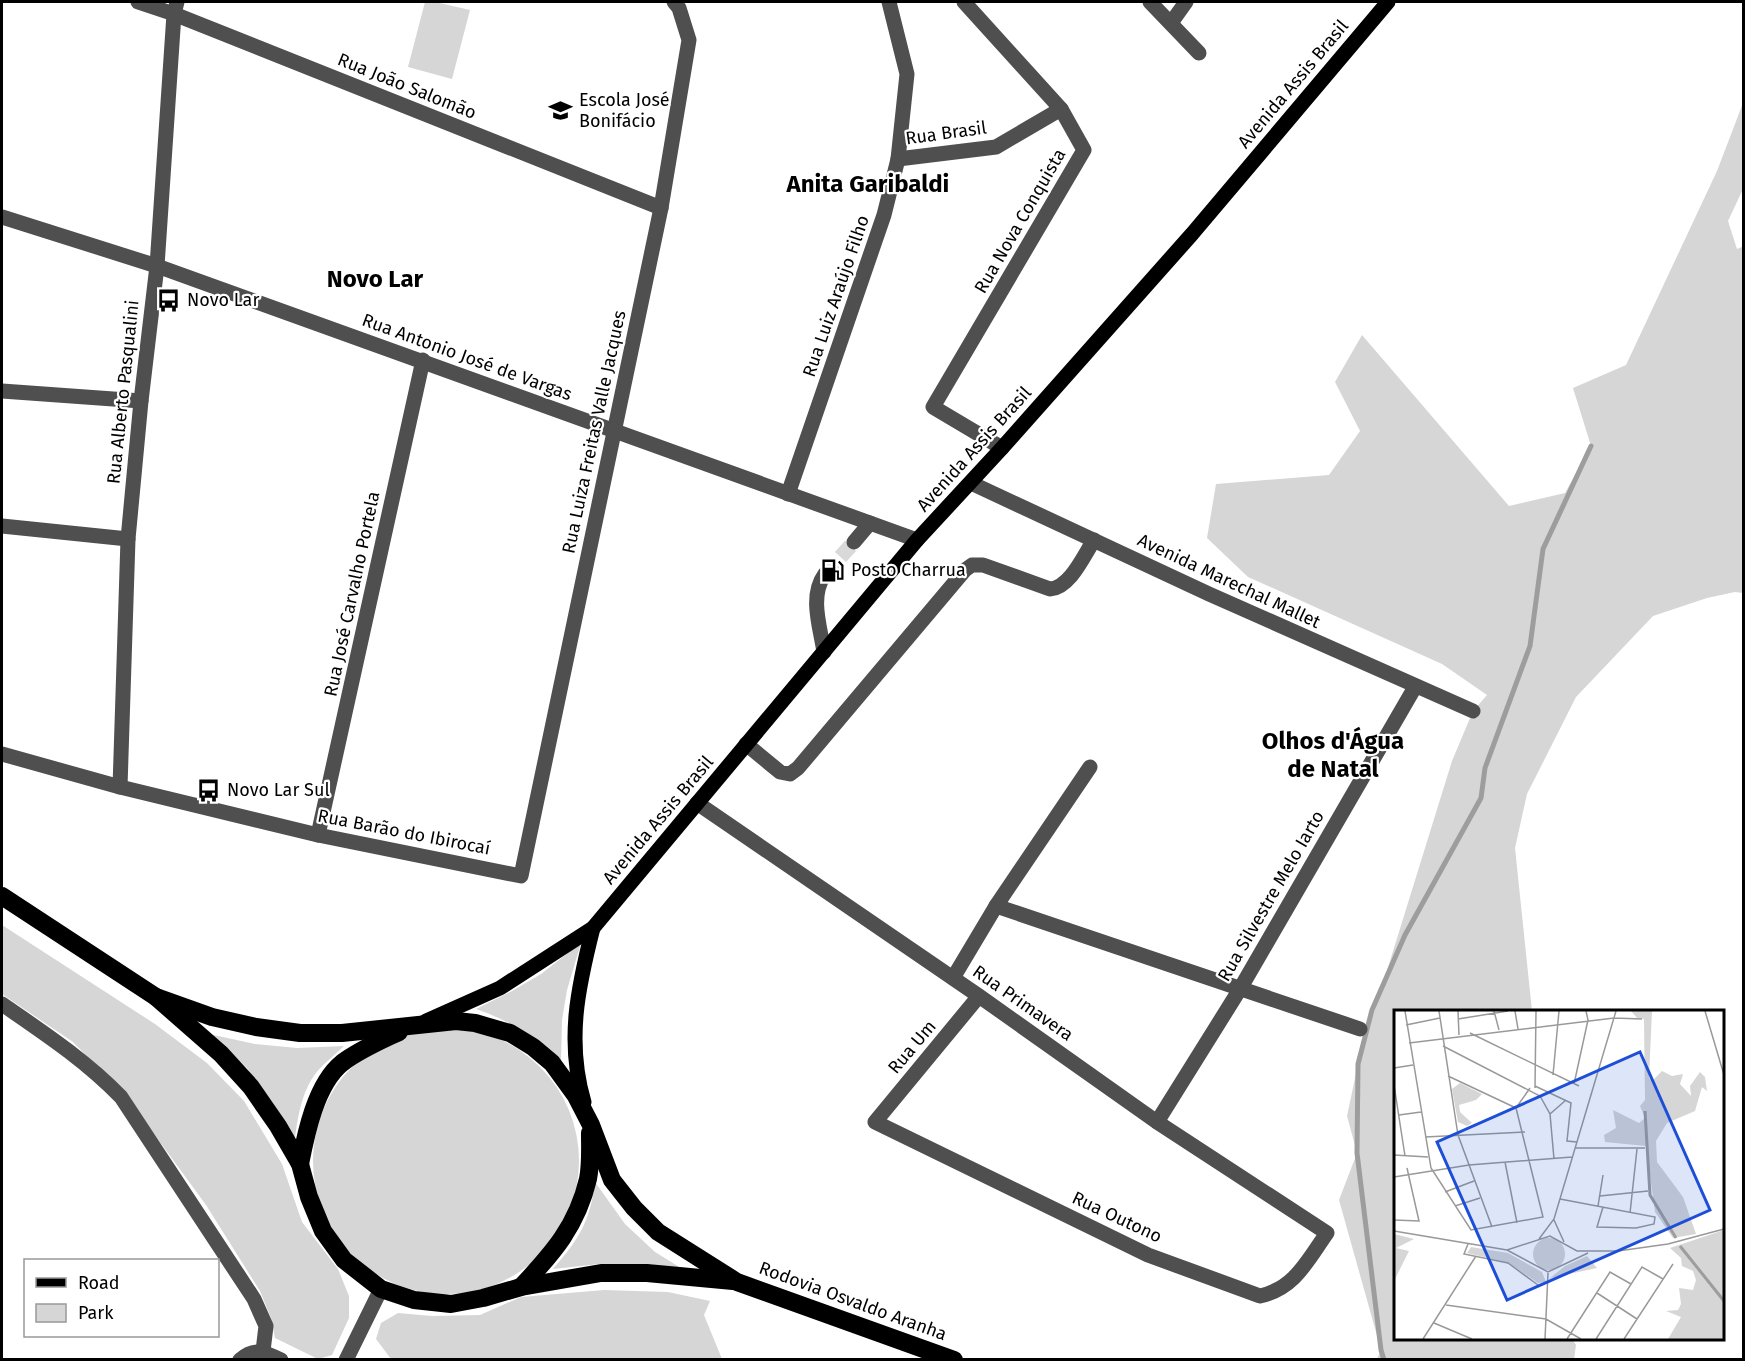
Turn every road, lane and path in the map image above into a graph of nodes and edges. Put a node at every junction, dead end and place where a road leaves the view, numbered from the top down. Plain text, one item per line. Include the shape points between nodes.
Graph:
1 (138, 2) edge
2 (889, 2) edge
3 (964, 2) edge
4 (1150, 2) edge
5 (1186, 2) edge
6 (1388, 2) edge
7 (681, 4) edge
8 (175, 8) edge
9 (1171, 23) junction
10 (1199, 53) dead end
11 (1061, 109) junction
12 (898, 159) junction
13 (661, 208) junction
14 (2, 217) edge
15 (157, 266) junction
16 (423, 360) junction
17 (2, 391) edge
18 (141, 400) junction
19 (614, 432) junction
20 (1002, 448) junction
21 (971, 483) junction
22 (788, 494) junction
23 (870, 523) junction
24 (2, 526) edge
25 (128, 538) junction
26 (917, 540) junction
27 (1094, 540) junction
28 (854, 542) tunnel mouth
29 (825, 574) tunnel mouth
30 (824, 652) junction
31 (1414, 687) junction
32 (1473, 711) dead end
33 (746, 744) junction
34 (2, 754) edge
35 (1090, 767) dead end
36 (120, 787) junction
37 (697, 803) junction
38 (318, 835) junction
39 (521, 876) joint
40 (2, 896) edge
41 (996, 906) junction
42 (593, 928) junction
43 (953, 978) junction
44 (1240, 989) junction
45 (980, 996) junction
46 (156, 997) junction
47 (2, 1004) edge
48 (414, 1025) junction
49 (1360, 1029) dead end
50 (875, 1122) joint
51 (1157, 1122) junction
52 (591, 1125) junction
53 (300, 1164) junction
54 (1327, 1233) joint
55 (737, 1282) junction
56 (521, 1287) junction
57 (381, 1288) junction
58 (263, 1351) junction
59 (240, 1359) edge
60 (281, 1359) edge
61 (346, 1359) edge
62 (954, 1359) edge

1 - 8 street, Rua João Salomão
2 - 12 street, Rua Luiz Araújo Filho via 907,74
3 - 11 street, Rua Nova Conquista
4 - 9 street
5 - 9 street
6 - 20 main road, Avenida Assis Brasil via 1192,234
7 - 13 street, Rua Luiza Freitas Valle Jacques via 689,40
8 - 13 street, Rua João Salomão
8 - 15 street, Rua Alberto Pasqualini
9 - 10 street
11 - 12 street, Rua Brasil via 996,147
11 - 20 street, Rua Nova Conquista via 1084,150 933,407
12 - 22 street, Rua Luiz Araújo Filho via 884,215
13 - 19 street, Rua Luiza Freitas Valle Jacques
14 - 15 street, Rua Antonio José de Vargas
15 - 16 street, Rua Antonio José de Vargas
15 - 18 street, Rua Alberto Pasqualini
16 - 19 street, Rua Antonio José de Vargas
16 - 38 street, Rua José Carvalho Portela
17 - 18 street
18 - 25 street, Rua Alberto Pasqualini
19 - 22 street, Rua Antonio José de Vargas
19 - 39 street, Rua Luiza Freitas Valle Jacques
20 - 21 main road, Avenida Assis Brasil
21 - 26 main road, Avenida Assis Brasil
21 - 27 street, Avenida Marechal Mallet
22 - 23 street, Rua Antonio José de Vargas
23 - 26 street, Rua Antonio José de Vargas
23 - 28 street
24 - 25 street
25 - 36 street, Rua Alberto Pasqualini
26 - 30 main road, Avenida Assis Brasil
27 - 31 street, Avenida Marechal Mallet
27 - 33 street via 1066,583 1058,588 1050,589 983,565 965,570 790,774 780,772
29 - 30 street via 816,595
30 - 33 main road, Avenida Assis Brasil
31 - 32 street, Avenida Marechal Mallet
31 - 44 street, Rua Silvestre Melo Iarto
33 - 37 main road, Avenida Assis Brasil
34 - 36 street, Rua Barão do Ibirocaí
35 - 41 street
36 - 38 street, Rua Barão do Ibirocaí
37 - 42 main road, Avenida Assis Brasil
37 - 43 street, Rua Primavera
38 - 39 street, Rua Barão do Ibirocaí
40 - 46 highway
41 - 43 street
41 - 44 street
42 - 48 main road, Avenida Assis Brasil via 500,988
42 - 52 main road, Avenida Assis Brasil via 581,976 573,1047 577,1080
43 - 45 street, Rua Primavera
44 - 49 street
44 - 51 street, Rua Silvestre Melo Iarto
45 - 50 street, Rua Um
45 - 51 street, Rua Primavera
46 - 48 highway via 212,1017 300,1033
46 - 53 highway via 221,1054 251,1087
47 - 58 street via 67,1049 121,1097 254,1299 266,1326
48 - 52 highway via 456,1021 510,1033 552,1063
48 - 53 highway via 341,1064 315,1106
50 - 54 street, Rua Outono via 1148,1255 1260,1296 1276,1293 1294,1280
51 - 54 street, Rua Primavera
52 - 55 highway via 612,1180 634,1208 658,1232
52 - 56 highway via 588,1177 579,1211 567,1234
53 - 57 highway via 323,1231 344,1260
55 - 56 highway via 613,1273
55 - 62 highway, Rodovia Osvaldo Aranha
56 - 57 highway via 451,1304 414,1300
57 - 61 street
58 - 59 street
58 - 60 street

